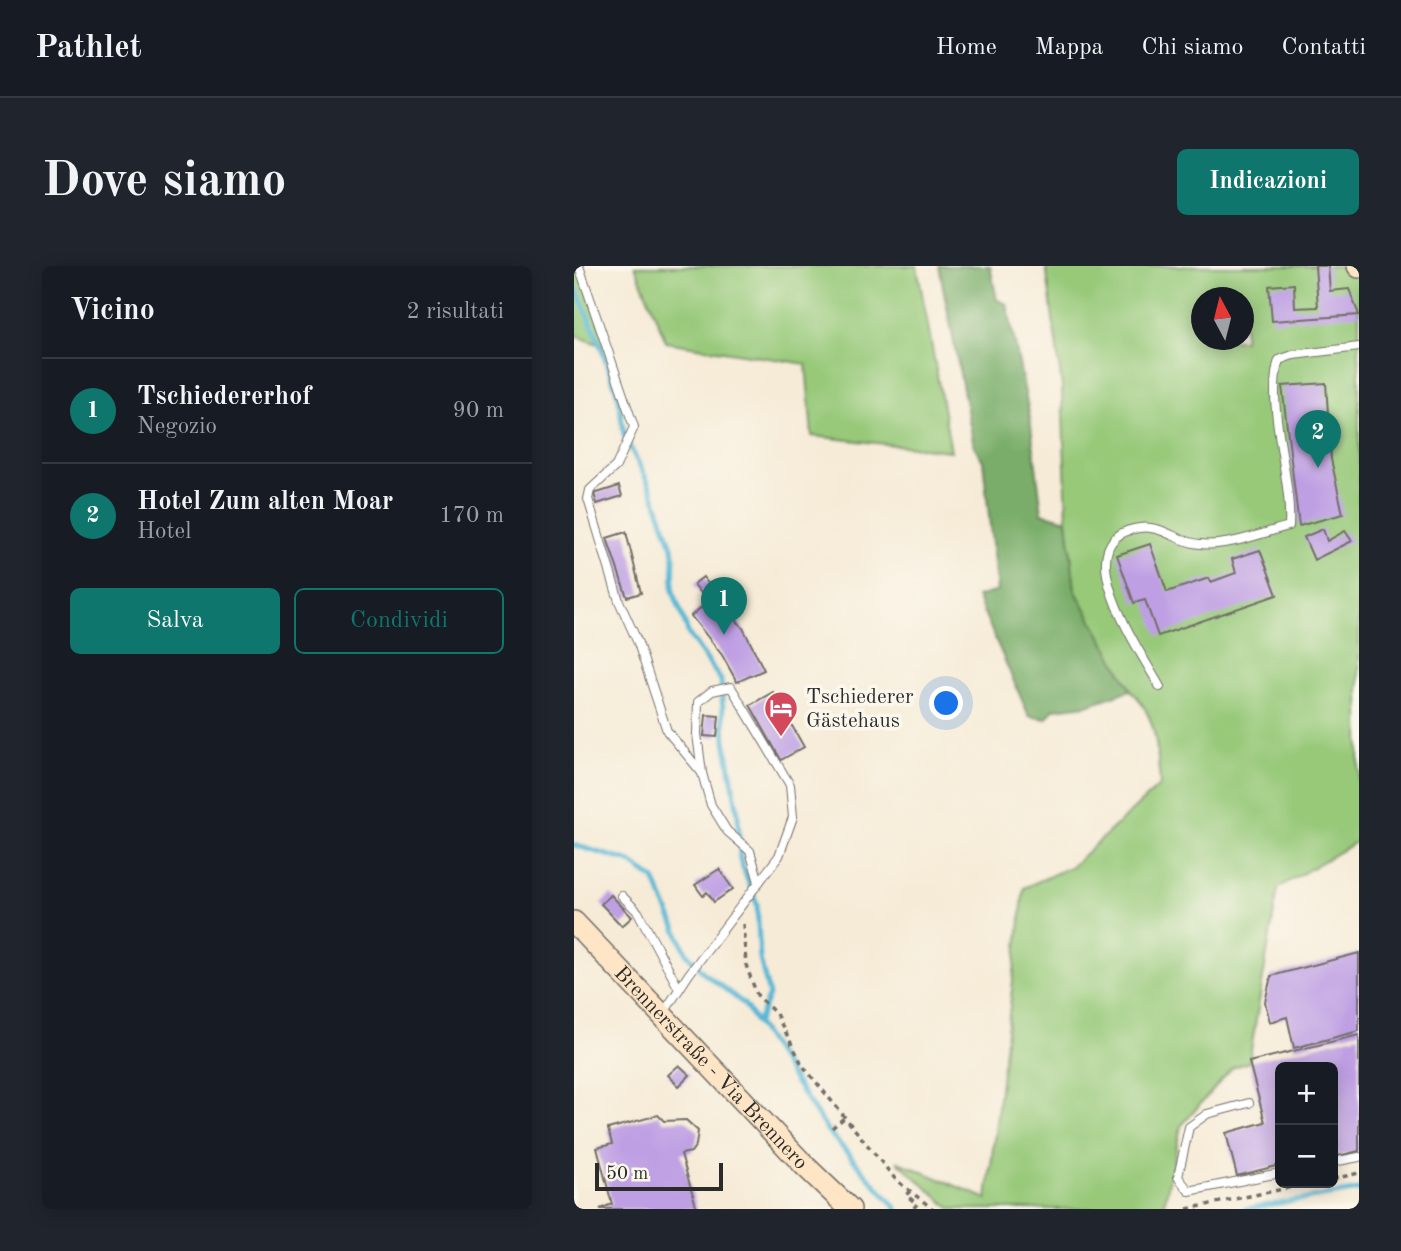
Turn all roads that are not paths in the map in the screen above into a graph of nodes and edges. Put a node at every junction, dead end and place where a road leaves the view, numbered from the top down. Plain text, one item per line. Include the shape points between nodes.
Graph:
1 (579, 266) edge
2 (1359, 347) edge
3 (1160, 687) dead end
4 (702, 773) junction
5 (757, 885) junction
6 (622, 896) dead end
7 (574, 922) edge
8 (679, 989) junction
9 (663, 1014) junction
10 (1249, 1103) dead end
11 (1359, 1157) edge
12 (1338, 1161) edge
13 (1275, 1174) edge
14 (850, 1209) edge

1 - 4 lane via 634,427 616,466 590,490 588,499 667,732
2 - 3 lane via 1279,360 1276,404 1290,499 1289,526 1199,545 1141,527 1109,542 1104,557 1113,600
4 - 5 lane via 711,805 734,838 745,845
4 - 5 lane via 698,702 731,687 790,785 793,817 788,835
5 - 8 lane
6 - 8 lane via 638,912
7 - 9 main road, Brennerstraße - Via Brennero
8 - 9 lane
9 - 14 main road, Brennerstraße - Via Brennero
10 - 13 lane via 1207,1114 1189,1127 1178,1177 1189,1191
11 - 12 lane

